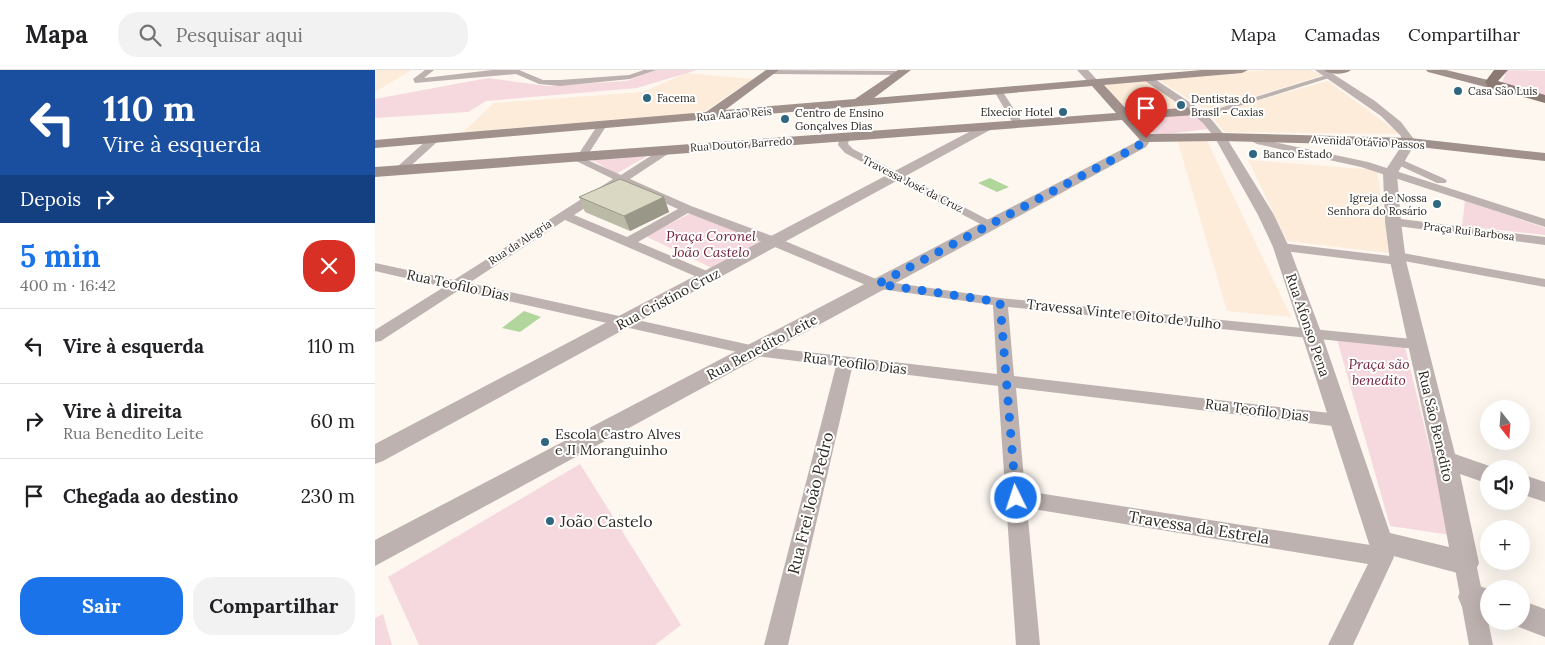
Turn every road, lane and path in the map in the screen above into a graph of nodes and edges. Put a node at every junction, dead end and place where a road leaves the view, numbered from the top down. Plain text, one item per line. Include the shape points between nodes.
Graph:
1 (430, 70) edge
2 (652, 70) edge
3 (1082, 70) edge
4 (1242, 70) edge
5 (1345, 70) edge
6 (1432, 70) edge
7 (1502, 70) edge
8 (771, 71) edge
9 (864, 71) edge
10 (903, 71) edge
11 (1207, 71) edge
12 (495, 72) edge
13 (1327, 72) edge
14 (1146, 78) junction
15 (1095, 83) junction
16 (1497, 86) junction
17 (998, 91) junction
18 (1545, 99) edge
19 (857, 104) junction
20 (1199, 113) junction
21 (709, 116) junction
22 (1125, 117) junction
23 (1019, 124) junction
24 (602, 125) junction
25 (986, 127) junction
26 (848, 128) junction
27 (1220, 137) junction
28 (1249, 137) junction
29 (1146, 138) junction
30 (433, 140) junction
31 (375, 144) edge
32 (667, 150) junction
33 (578, 156) junction
34 (1402, 156) junction
35 (1545, 159) edge
36 (400, 170) junction
37 (377, 173) edge
38 (896, 175) junction
39 (619, 179) junction
40 (1484, 202) joint
41 (687, 209) junction
42 (1545, 211) edge
43 (1515, 213) junction
44 (563, 215) junction
45 (1393, 222) junction
46 (1545, 223) edge
47 (992, 225) junction
48 (1545, 241) edge
49 (628, 242) junction
50 (775, 242) junction
51 (1281, 247) junction
52 (1398, 258) junction
53 (375, 267) edge
54 (709, 277) junction
55 (455, 284) junction
56 (878, 284) junction
57 (1545, 284) edge
58 (1000, 302) junction
59 (625, 322) junction
60 (1311, 332) junction
61 (375, 336) edge
62 (1416, 344) junction
63 (755, 351) junction
64 (845, 362) junction
65 (1007, 380) junction
66 (1341, 420) junction
67 (375, 454) edge
68 (1445, 460) junction
69 (1480, 471) edge
70 (1530, 487) edge
71 (1545, 492) edge
72 (1016, 498) junction
73 (1381, 550) junction
74 (375, 554) edge
75 (1465, 563) junction
76 (1480, 598) edge
77 (1530, 617) edge
78 (1545, 623) edge
79 (1481, 630) edge
80 (775, 645) edge
81 (1028, 645) edge
82 (1340, 645) edge
83 (1481, 645) edge

1 - 12 street via 418,81
2 - 12 street via 613,79 560,83 542,82 517,72
3 - 15 street
4 - 11 main road, Rua Aarão Reis
5 - 13 main road
6 - 16 main road
7 - 16 main road via 1491,82
8 - 9 street
8 - 21 main road
9 - 10 street
10 - 19 main road
11 - 14 main road, Rua Aarão Reis
13 - 20 street
13 - 34 street via 1406,132
14 - 15 main road, Rua Aarão Reis
14 - 20 street, Rua Afonso Pena
15 - 17 main road, Rua Aarão Reis
15 - 22 main road
16 - 18 main road
17 - 19 main road, Rua Aarão Reis
17 - 23 street
19 - 21 main road, Rua Aarão Reis
19 - 26 main road
20 - 22 main road, Rua Doutor Barredo
20 - 27 street, Rua Afonso Pena
21 - 24 main road, Rua Aarão Reis
22 - 23 main road, Rua Doutor Barredo
22 - 29 main road
23 - 25 main road, Rua Doutor Barredo
24 - 30 main road, Rua Aarão Reis
24 - 33 street
25 - 26 main road, Rua Doutor Barredo
25 - 38 street, Rua Cristino Cruz
26 - 32 main road, Rua Doutor Barredo
26 - 38 street, Travessa José da Cruz via 845,148
27 - 28 main road, Avenida Otávio Passos
27 - 29 main road, Avenida Otávio Passos
27 - 51 street, Rua Afonso Pena via 1259,201
28 - 34 main road, Avenida Otávio Passos
28 - 34 street via 1364,164
29 - 47 street, Rua Benedito Leite via 1141,144
30 - 31 main road, Rua Aarão Reis
30 - 36 street
32 - 33 main road, Rua Doutor Barredo
32 - 39 street, Rua da Alegria
33 - 36 main road, Rua Doutor Barredo
33 - 39 street, Travessa Vinte e Oito de Julho
34 - 35 main road, Avenida Otávio Passos via 1495,154
34 - 40 street
34 - 45 street, Rua São Benedito
36 - 37 main road, Rua Doutor Barredo
38 - 47 street, Travessa José da Cruz
38 - 50 street, Rua Cristino Cruz
39 - 41 street, Travessa Vinte e Oito de Julho
39 - 44 street, Rua da Alegria
40 - 43 street
41 - 49 street
41 - 50 street, Travessa Vinte e Oito de Julho
42 - 43 street
43 - 46 street
44 - 49 street
44 - 55 street, Rua da Alegria
45 - 48 street, Praça Rui Barbosa
45 - 52 street, Rua São Benedito
47 - 56 street, Rua Benedito Leite
49 - 54 street
50 - 54 street, Rua Cristino Cruz
50 - 56 street, Travessa Vinte e Oito de Julho
51 - 52 street
51 - 60 street, Rua Afonso Pena
52 - 57 street
52 - 62 street, Rua São Benedito
53 - 55 street, Rua Teofilo Dias
54 - 59 street, Rua Cristino Cruz
55 - 59 street, Rua Teofilo Dias
55 - 61 street, Rua da Alegria
56 - 58 street, Travessa Vinte e Oito de Julho
56 - 63 street, Rua Benedito Leite
58 - 60 street, Travessa Vinte e Oito de Julho
58 - 65 street
59 - 63 street, Rua Teofilo Dias
59 - 67 street, Rua Cristino Cruz
60 - 62 street, Travessa Vinte e Oito de Julho
60 - 66 street, Rua Afonso Pena
62 - 68 street, Rua São Benedito
63 - 64 street, Rua Teofilo Dias
63 - 74 street, Rua Benedito Leite
64 - 65 street, Rua Teofilo Dias
64 - 80 street, Rua Frei João Pedro
65 - 66 street, Rua Teofilo Dias
65 - 72 street
66 - 73 street, Rua Afonso Pena
68 - 69 street
68 - 75 street, Rua São Benedito
70 - 71 street
72 - 73 street, Travessa da Estrela
72 - 81 street
73 - 75 street
73 - 82 street
75 - 76 street, Rua São Benedito
77 - 78 street
79 - 83 street, Rua São Benedito

